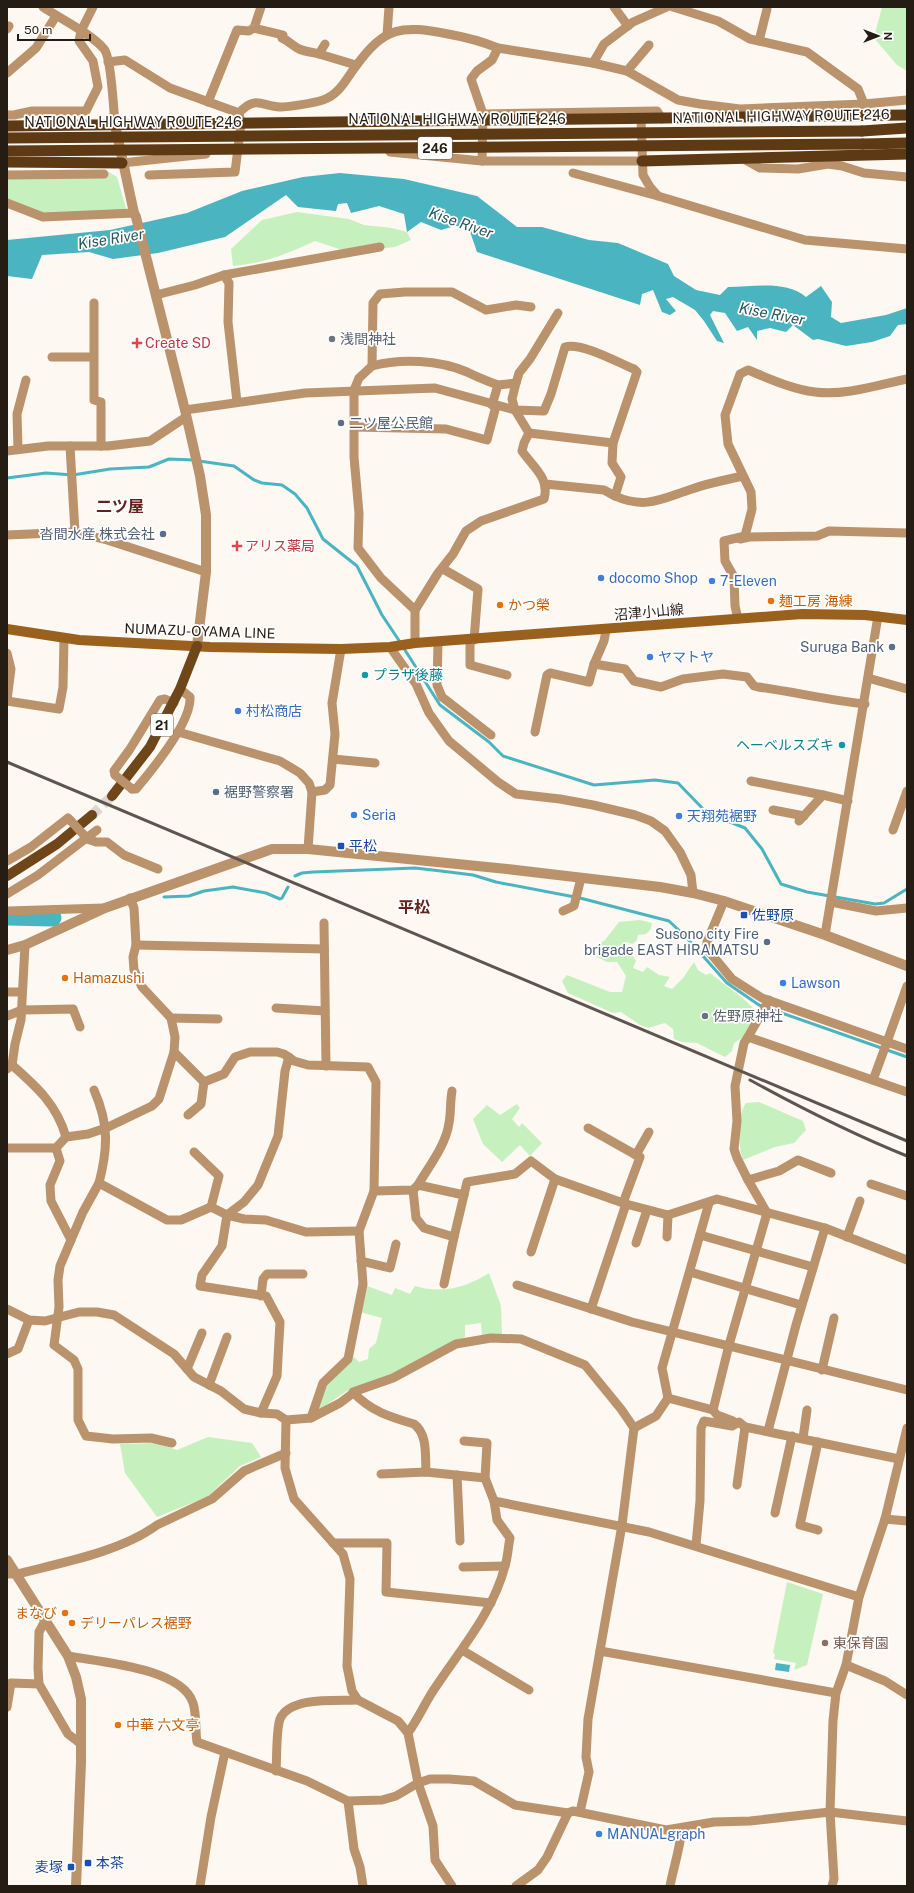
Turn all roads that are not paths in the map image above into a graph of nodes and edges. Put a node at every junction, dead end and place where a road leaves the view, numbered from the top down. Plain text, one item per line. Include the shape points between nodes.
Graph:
1 (43, 7) edge
2 (93, 7) edge
3 (261, 7) edge
4 (388, 7) edge
5 (614, 7) edge
6 (667, 7) edge
7 (672, 7) edge
8 (767, 9) dead end
9 (56, 16) junction
10 (628, 26) junction
11 (254, 28) junction
12 (81, 31) junction
13 (387, 35) junction
14 (759, 41) junction
15 (325, 44) dead end
16 (650, 45) dead end
17 (498, 48) junction
18 (319, 54) junction
19 (108, 62) junction
20 (593, 62) junction
21 (356, 65) junction
22 (627, 71) junction
23 (7, 73) edge
24 (907, 100) edge
25 (208, 102) junction
26 (864, 104) junction
27 (739, 114) junction
28 (7, 115) edge
29 (907, 115) edge
30 (240, 118) junction
31 (483, 118) junction
32 (641, 119) junction
33 (662, 119) junction
34 (115, 125) junction
35 (7, 126) edge
36 (907, 128) edge
37 (7, 138) edge
38 (907, 143) edge
39 (238, 150) junction
40 (7, 151) edge
41 (907, 154) edge
42 (742, 158) junction
43 (482, 161) junction
44 (642, 161) junction
45 (7, 162) edge
46 (122, 163) junction
47 (573, 173) dead end
48 (104, 174) dead end
49 (7, 175) edge
50 (148, 175) dead end
51 (907, 177) edge
52 (658, 196) junction
53 (7, 204) edge
54 (135, 215) junction
55 (380, 247) dead end
56 (907, 249) edge
57 (224, 275) junction
58 (156, 292) junction
59 (94, 303) dead end
60 (531, 306) dead end
61 (558, 313) dead end
62 (52, 357) dead end
63 (93, 357) junction
64 (372, 366) junction
65 (907, 379) edge
66 (26, 380) dead end
67 (516, 383) junction
68 (498, 385) junction
69 (354, 390) junction
70 (237, 402) junction
71 (494, 406) junction
72 (515, 410) junction
73 (185, 413) junction
74 (355, 427) junction
75 (529, 433) junction
76 (613, 444) junction
77 (70, 446) junction
78 (101, 446) junction
79 (18, 449) junction
80 (7, 451) edge
81 (743, 476) junction
82 (545, 484) junction
83 (615, 496) junction
84 (75, 532) junction
85 (907, 533) edge
86 (7, 535) edge
87 (724, 542) junction
88 (443, 569) junction
89 (206, 572) junction
90 (415, 610) junction
91 (878, 616) junction
92 (738, 619) junction
93 (907, 620) edge
94 (7, 629) edge
95 (606, 630) junction
96 (64, 638) junction
97 (472, 640) junction
98 (438, 643) junction
99 (414, 644) junction
100 (197, 646) junction
101 (391, 647) junction
102 (341, 649) junction
103 (7, 653) edge
104 (594, 664) junction
105 (507, 675) dead end
106 (868, 678) junction
107 (180, 689) junction
108 (907, 689) edge
109 (7, 700) edge
110 (174, 703) junction
111 (864, 704) junction
112 (178, 732) junction
113 (536, 732) dead end
114 (491, 735) dead end
115 (333, 759) junction
116 (375, 762) dead end
117 (751, 782) dead end
118 (312, 792) junction
119 (823, 794) junction
120 (112, 796) tunnel mouth
121 (906, 796) edge
122 (848, 801) junction
123 (773, 810) dead end
124 (92, 815) tunnel mouth
125 (97, 830) dead end
126 (893, 830) dead end
127 (85, 837) junction
128 (308, 849) junction
129 (7, 861) edge
130 (158, 869) dead end
131 (7, 876) edge
132 (581, 878) junction
133 (693, 893) junction
134 (7, 894) edge
135 (130, 898) junction
136 (724, 901) junction
137 (831, 902) junction
138 (105, 908) junction
139 (907, 908) edge
140 (8, 911) dead end
141 (563, 911) dead end
142 (324, 923) dead end
143 (825, 935) junction
144 (136, 944) junction
145 (25, 945) junction
146 (324, 949) junction
147 (7, 950) edge
148 (907, 966) edge
149 (907, 986) edge
150 (7, 992) edge
151 (22, 992) junction
152 (766, 1005) junction
153 (276, 1008) dead end
154 (22, 1010) junction
155 (325, 1011) junction
156 (7, 1016) edge
157 (171, 1018) junction
158 (218, 1019) dead end
159 (80, 1027) dead end
160 (748, 1037) junction
161 (885, 1046) junction
162 (907, 1049) edge
163 (174, 1052) junction
164 (288, 1057) junction
165 (326, 1066) junction
166 (10, 1067) edge
167 (873, 1080) junction
168 (204, 1082) junction
169 (94, 1090) dead end
170 (452, 1091) dead end
171 (907, 1092) edge
172 (188, 1115) dead end
173 (106, 1128) junction
174 (588, 1128) dead end
175 (649, 1132) dead end
176 (66, 1137) junction
177 (7, 1148) edge
178 (56, 1148) junction
179 (194, 1152) dead end
180 (636, 1155) junction
181 (832, 1173) dead end
182 (555, 1179) junction
183 (748, 1180) junction
184 (99, 1183) junction
185 (871, 1184) dead end
186 (415, 1188) junction
187 (374, 1191) junction
188 (464, 1195) junction
189 (907, 1196) edge
190 (860, 1201) dead end
191 (625, 1203) junction
192 (709, 1203) junction
193 (211, 1207) junction
194 (647, 1210) junction
195 (767, 1213) junction
196 (227, 1215) junction
197 (668, 1215) junction
198 (825, 1228) junction
199 (359, 1231) junction
200 (700, 1235) junction
201 (454, 1237) junction
202 (667, 1237) dead end
203 (847, 1237) junction
204 (71, 1240) junction
205 (636, 1243) dead end
206 (396, 1244) dead end
207 (756, 1251) junction
208 (531, 1252) dead end
209 (907, 1260) edge
210 (361, 1261) junction
211 (813, 1267) junction
212 (690, 1272) junction
213 (303, 1274) dead end
214 (444, 1284) dead end
215 (517, 1285) dead end
216 (746, 1289) junction
217 (261, 1296) junction
218 (801, 1305) junction
219 (7, 1309) edge
220 (591, 1309) junction
221 (56, 1318) junction
222 (834, 1318) dead end
223 (29, 1320) junction
224 (202, 1333) dead end
225 (671, 1333) junction
226 (227, 1337) dead end
227 (729, 1346) junction
228 (7, 1354) edge
229 (786, 1361) junction
230 (187, 1369) junction
231 (822, 1370) junction
232 (209, 1385) junction
233 (907, 1390) edge
234 (353, 1392) junction
235 (668, 1398) junction
236 (713, 1410) junction
237 (807, 1410) dead end
238 (261, 1413) junction
239 (311, 1418) junction
240 (286, 1420) junction
241 (742, 1425) junction
242 (634, 1428) junction
243 (907, 1428) edge
244 (768, 1431) junction
245 (792, 1436) junction
246 (803, 1438) junction
247 (464, 1440) dead end
248 (818, 1442) junction
249 (172, 1443) dead end
250 (286, 1453) junction
251 (899, 1459) junction
252 (426, 1472) junction
253 (381, 1474) dead end
254 (457, 1475) junction
255 (485, 1478) junction
256 (737, 1485) dead end
257 (494, 1501) junction
258 (775, 1513) dead end
259 (885, 1519) junction
260 (907, 1521) edge
261 (622, 1526) junction
262 (818, 1530) dead end
263 (460, 1541) dead end
264 (333, 1543) junction
265 (696, 1545) junction
266 (7, 1560) edge
267 (506, 1566) junction
268 (463, 1567) dead end
269 (12, 1574) edge
270 (859, 1597) junction
271 (491, 1602) junction
272 (45, 1621) junction
273 (462, 1650) junction
274 (600, 1652) junction
275 (68, 1656) junction
276 (846, 1664) junction
277 (39, 1684) junction
278 (529, 1690) dead end
279 (836, 1693) junction
280 (907, 1695) edge
281 (358, 1700) junction
282 (7, 1707) edge
283 (408, 1733) junction
284 (81, 1744) junction
285 (225, 1752) junction
286 (276, 1771) junction
287 (418, 1783) junction
288 (348, 1802) junction
289 (580, 1812) junction
290 (830, 1812) junction
291 (568, 1813) junction
292 (907, 1821) edge
293 (682, 1828) junction
294 (76, 1886) edge
295 (200, 1886) edge
296 (363, 1886) edge
297 (452, 1886) edge
298 (516, 1886) edge
299 (670, 1886) edge
300 (832, 1886) edge

1 - 9 street
2 - 12 street
3 - 11 street
4 - 13 street
5 - 10 street
6 - 10 street
7 - 14 street via 718,21 750,39
8 - 14 street
9 - 12 street
9 - 23 street via 36,48
10 - 20 street via 604,44
11 - 18 street via 283,35 282,38 299,49
11 - 25 street via 249,31 236,30
12 - 19 street via 104,49
12 - 28 street via 79,41 93,61 98,87 86,111 32,111 14,116
13 - 17 street via 405,28 421,29 484,42
13 - 21 street via 374,44
14 - 26 street via 807,52 858,89
15 - 18 street
16 - 22 street
17 - 20 street
17 - 31 street via 492,60 471,79
18 - 21 street
19 - 25 street via 125,60 170,88
19 - 34 street
20 - 22 street
21 - 30 street via 335,94 323,100 280,107 261,102 246,106
22 - 27 street via 678,100
24 - 26 street
25 - 30 street
26 - 27 street
27 - 29 highway
27 - 33 highway
30 - 31 highway
30 - 34 highway
30 - 39 street
31 - 32 highway
31 - 33 street via 657,111
31 - 43 street
32 - 33 highway
32 - 44 street
34 - 35 highway
34 - 46 street
36 - 37 highway, NATIONAL HIGHWAY ROUTE 246 / 246, bridge via 862,131
38 - 40 highway, NATIONAL HIGHWAY ROUTE 246 / 246, bridge
39 - 43 street via 348,148
39 - 46 street
39 - 50 street via 235,172
41 - 42 highway
42 - 44 highway
42 - 51 street via 760,168 798,169 828,164 864,173
43 - 44 street
44 - 52 street via 643,175
45 - 46 highway
46 - 54 street
47 - 52 street
48 - 49 street
52 - 56 street via 805,240
53 - 54 street via 43,217
54 - 58 street
55 - 57 street
57 - 58 street
57 - 70 street via 228,283 228,322
58 - 73 street
59 - 63 street
60 - 64 street via 516,305 486,310 452,292 380,294 373,303
61 - 67 street via 519,373
62 - 63 street
63 - 78 street via 94,400 101,402
64 - 68 street via 436,363
64 - 69 street via 359,378
65 - 81 street via 841,392 816,392 788,386 748,370 740,374 725,415 728,444
66 - 79 street via 17,414
67 - 68 street
67 - 72 street via 512,399
68 - 71 street
69 - 70 street via 305,393
69 - 71 street via 435,388
69 - 74 street
70 - 73 street
71 - 72 street
71 - 74 street via 487,440 446,429
72 - 75 street
72 - 76 street via 544,411 565,347 570,345 591,351 634,368 637,372
73 - 78 street via 150,441
73 - 89 street via 206,515
74 - 90 street via 358,548 381,578
75 - 76 street
75 - 82 street via 522,451 541,474
76 - 83 street via 612,464 621,477
77 - 78 street
77 - 79 street
77 - 84 street
79 - 80 street
81 - 83 street via 693,488 652,503 628,501
81 - 87 street via 751,492 752,509 745,536
82 - 83 street via 604,490
82 - 88 street via 544,499 475,524 466,531
84 - 86 street
84 - 89 street
85 - 87 street via 829,531 817,536 749,537
87 - 92 street via 725,561 734,577
88 - 90 street via 438,572
88 - 97 street via 478,589
89 - 100 street
90 - 99 street
91 - 92 main road, 沼津小山線 via 822,613
91 - 93 main road, 沼津小山線
91 - 106 street
92 - 95 main road, 沼津小山線
94 - 96 main road, NUMAZU-OYAMA LINE
95 - 97 main road, 沼津小山線
95 - 104 street
96 - 100 main road, NUMAZU-OYAMA LINE
96 - 109 street via 63,687 59,709
97 - 98 main road, 沼津小山線
97 - 105 street via 470,665
98 - 99 main road, 沼津小山線
98 - 114 street via 437,685 442,697
99 - 101 main road, 沼津小山線
100 - 102 main road, NUMAZU-OYAMA LINE
100 - 107 main road, 21
101 - 102 main road, NUMAZU-OYAMA LINE
101 - 133 street via 416,684 429,713 449,740 498,782 516,794 586,804 635,814 651,821 665,831 680,852 691,875
102 - 115 street via 332,703 335,734
103 - 109 street via 11,669
104 - 111 street via 625,668 634,681 661,688 683,679 723,674 748,677 754,686 758,687
104 - 113 street via 589,682 550,673 547,675
106 - 108 street
106 - 111 street
107 - 110 main road, 21
107 - 112 street via 190,697 190,708
110 - 112 street, bridge via 165,699 160,700 114,774 132,789 136,789
110 - 120 main road, 21 via 150,747
111 - 122 street
112 - 118 street via 288,764 300,773
115 - 116 street
115 - 118 street via 330,785 325,790
117 - 119 street
118 - 128 street
119 - 122 street
119 - 123 street via 802,818
121 - 126 street
122 - 137 street
124 - 131 main road via 57,844
125 - 127 street
127 - 129 street, bridge via 68,818 31,847
127 - 130 street via 96,842 107,842 124,855
127 - 134 street via 38,875
128 - 132 street via 413,858
128 - 135 street via 272,849
132 - 133 street
132 - 141 street via 572,908
133 - 136 street
135 - 138 street
135 - 144 street via 134,908
136 - 143 street
136 - 152 street via 707,942 707,949 732,979 762,998
137 - 139 street via 876,911
137 - 143 street
138 - 140 street
138 - 145 street
142 - 146 street
143 - 148 street
144 - 146 street
144 - 157 street via 133,957 137,979
145 - 147 street
145 - 151 street
146 - 155 street
149 - 161 street
150 - 151 street
151 - 154 street
152 - 160 street
152 - 161 street
153 - 155 street
154 - 156 street
154 - 159 street via 73,1009
154 - 166 street
155 - 165 street
157 - 158 street
157 - 163 street via 175,1037
160 - 167 street
160 - 183 street via 744,1043 735,1086 737,1122 734,1149
161 - 162 street
161 - 167 street
163 - 168 street
163 - 173 street via 159,1099 152,1106
164 - 165 street via 308,1065
164 - 168 street via 277,1052 250,1052 235,1057 224,1074
164 - 196 street via 278,1136 258,1185 244,1202
165 - 187 street via 368,1067 376,1082
166 - 176 street via 43,1093 61,1121
167 - 171 street
168 - 172 street via 201,1104
169 - 173 street
170 - 186 street via 447,1132 437,1154
173 - 176 street
173 - 184 street via 106,1157
174 - 180 street
175 - 180 street
176 - 178 street
177 - 178 street
178 - 204 street via 60,1161 50,1185 51,1201
179 - 193 street via 219,1176
180 - 191 street via 640,1157
181 - 183 street via 798,1160 779,1171
182 - 188 street via 531,1161 515,1174 467,1182
182 - 191 street
182 - 208 street
183 - 195 street
184 - 193 street via 167,1220 181,1220
184 - 204 street
185 - 189 street
186 - 187 street
186 - 188 street
186 - 201 street via 416,1218 424,1228
187 - 199 street
188 - 201 street
190 - 203 street
191 - 194 street
191 - 220 street
192 - 195 street via 717,1199
192 - 197 street
192 - 200 street
193 - 196 street
194 - 197 street
194 - 205 street
195 - 198 street
195 - 207 street
196 - 199 street via 266,1220 306,1232
196 - 217 street via 222,1246 202,1275 200,1286
197 - 202 street
198 - 203 street
198 - 211 street
199 - 210 street
200 - 207 street
200 - 212 street
201 - 214 street
203 - 209 street
204 - 221 street via 60,1266 59,1307
206 - 210 street via 390,1268
207 - 211 street
207 - 216 street
210 - 239 street via 363,1284 348,1359 323,1383
211 - 218 street
212 - 216 street
212 - 225 street
213 - 217 street via 267,1274
215 - 220 street
216 - 218 street
216 - 227 street
217 - 238 street via 266,1296 280,1322 277,1376
218 - 229 street
219 - 223 street
220 - 225 street
221 - 223 street via 45,1321
221 - 230 street via 79,1312 114,1315 174,1354
221 - 249 street via 54,1345 74,1360 78,1369 78,1420 86,1436 113,1440 151,1438
222 - 231 street
223 - 228 street via 18,1349
224 - 230 street
225 - 227 street
225 - 235 street via 662,1368
226 - 232 street
227 - 229 street
227 - 236 street
229 - 231 street
229 - 244 street
230 - 232 street via 194,1377
231 - 233 street
232 - 238 street via 244,1409
234 - 239 street via 340,1403
234 - 242 street via 393,1378 456,1344 491,1338 521,1339 585,1365
234 - 252 street via 380,1414 414,1424 419,1428 424,1438
235 - 236 street
235 - 242 street via 656,1416
236 - 241 street via 717,1415
237 - 246 street
238 - 240 street via 277,1414
239 - 240 street
240 - 250 street
241 - 244 street
241 - 256 street
241 - 265 street via 732,1426 704,1420 701,1428 700,1501
242 - 261 street
243 - 251 street
244 - 245 street
245 - 246 street
245 - 258 street
246 - 248 street
247 - 255 street via 487,1443
248 - 251 street
248 - 262 street via 800,1525
250 - 264 street via 285,1468 294,1499
250 - 269 street via 244,1471 204,1504 109,1549
251 - 259 street
252 - 253 street
252 - 254 street
254 - 255 street
254 - 263 street
255 - 257 street
257 - 261 street
257 - 267 street via 497,1520 510,1538
259 - 260 street
259 - 270 street
261 - 265 street
261 - 274 street
264 - 271 street via 387,1543 386,1592
264 - 281 street via 343,1554 350,1580 347,1666 352,1691
265 - 270 street
266 - 269 street
267 - 268 street
267 - 271 street
269 - 272 street
270 - 276 street
271 - 273 street
272 - 275 street
272 - 277 street via 39,1632
273 - 278 street
273 - 283 street
274 - 279 street
274 - 289 street via 588,1719 586,1757 590,1772
275 - 284 street via 81,1698
275 - 285 street via 145,1670 177,1682 188,1692 193,1703 197,1742
276 - 279 street
276 - 280 street via 885,1681
277 - 282 street via 11,1683
277 - 284 street via 68,1734
279 - 290 street via 832,1729
281 - 283 street via 398,1721
281 - 286 street via 307,1702 284,1714 279,1723
283 - 287 street
284 - 294 street
285 - 286 street
285 - 295 street
286 - 288 street via 307,1782
287 - 288 street via 396,1796 382,1800
287 - 291 street via 430,1779 474,1781 515,1805
287 - 297 street via 433,1826 435,1860
288 - 296 street via 354,1849
289 - 291 street
289 - 293 street via 648,1828
290 - 292 street
290 - 293 street via 750,1821 714,1822
290 - 300 street via 834,1879
291 - 298 street via 538,1870
293 - 299 street

